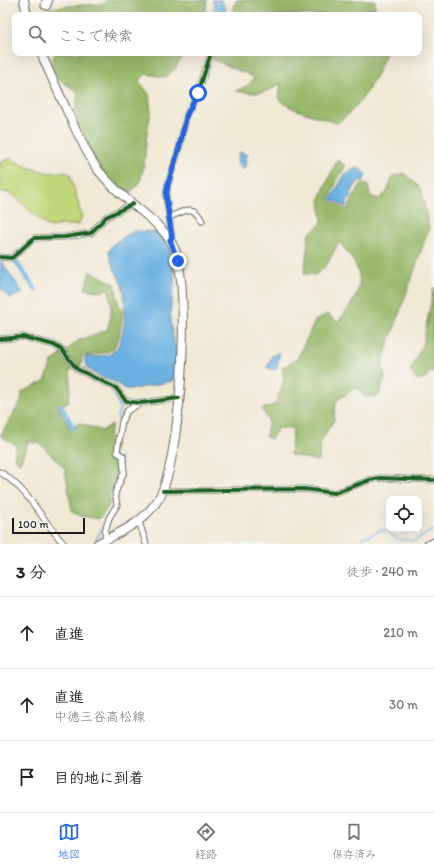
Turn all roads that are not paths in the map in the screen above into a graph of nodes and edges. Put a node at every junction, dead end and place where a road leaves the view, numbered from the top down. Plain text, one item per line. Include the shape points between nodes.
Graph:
1 (24, 0) edge
2 (45, 0) edge
3 (50, 0) edge
4 (26, 12) edge
5 (41, 56) edge
6 (210, 56) edge
7 (133, 204) junction
8 (170, 217) junction
9 (202, 221) dead end
10 (170, 240) junction
11 (0, 257) edge
12 (0, 339) edge
13 (179, 398) junction
14 (141, 403) junction
15 (0, 472) edge
16 (434, 480) edge
17 (163, 491) junction
18 (139, 521) junction
19 (106, 540) junction
20 (434, 541) edge
21 (64, 544) edge
22 (97, 544) edge
23 (146, 544) edge
24 (427, 544) edge

1 - 4 main road
2 - 3 street via 44,7 47,7
5 - 7 main road via 97,168
6 - 8 street via 198,93 187,114 168,184 166,196
7 - 10 main road
7 - 11 street via 106,217 91,233 34,238 12,258
8 - 9 street via 190,209 200,216
8 - 10 street
10 - 13 main road via 178,261 181,290 182,357
12 - 14 street via 23,337 54,345 62,350 77,370 116,388 125,400
13 - 14 street
13 - 17 main road via 172,461
14 - 19 street via 127,411 122,422 117,452 123,456 124,472 115,493 117,505 109,518 105,531
15 - 21 street via 13,480 32,502 47,526
16 - 17 street via 380,478 334,493 297,489
17 - 18 main road via 155,505
18 - 19 main road
18 - 23 street
19 - 22 main road
20 - 24 street

